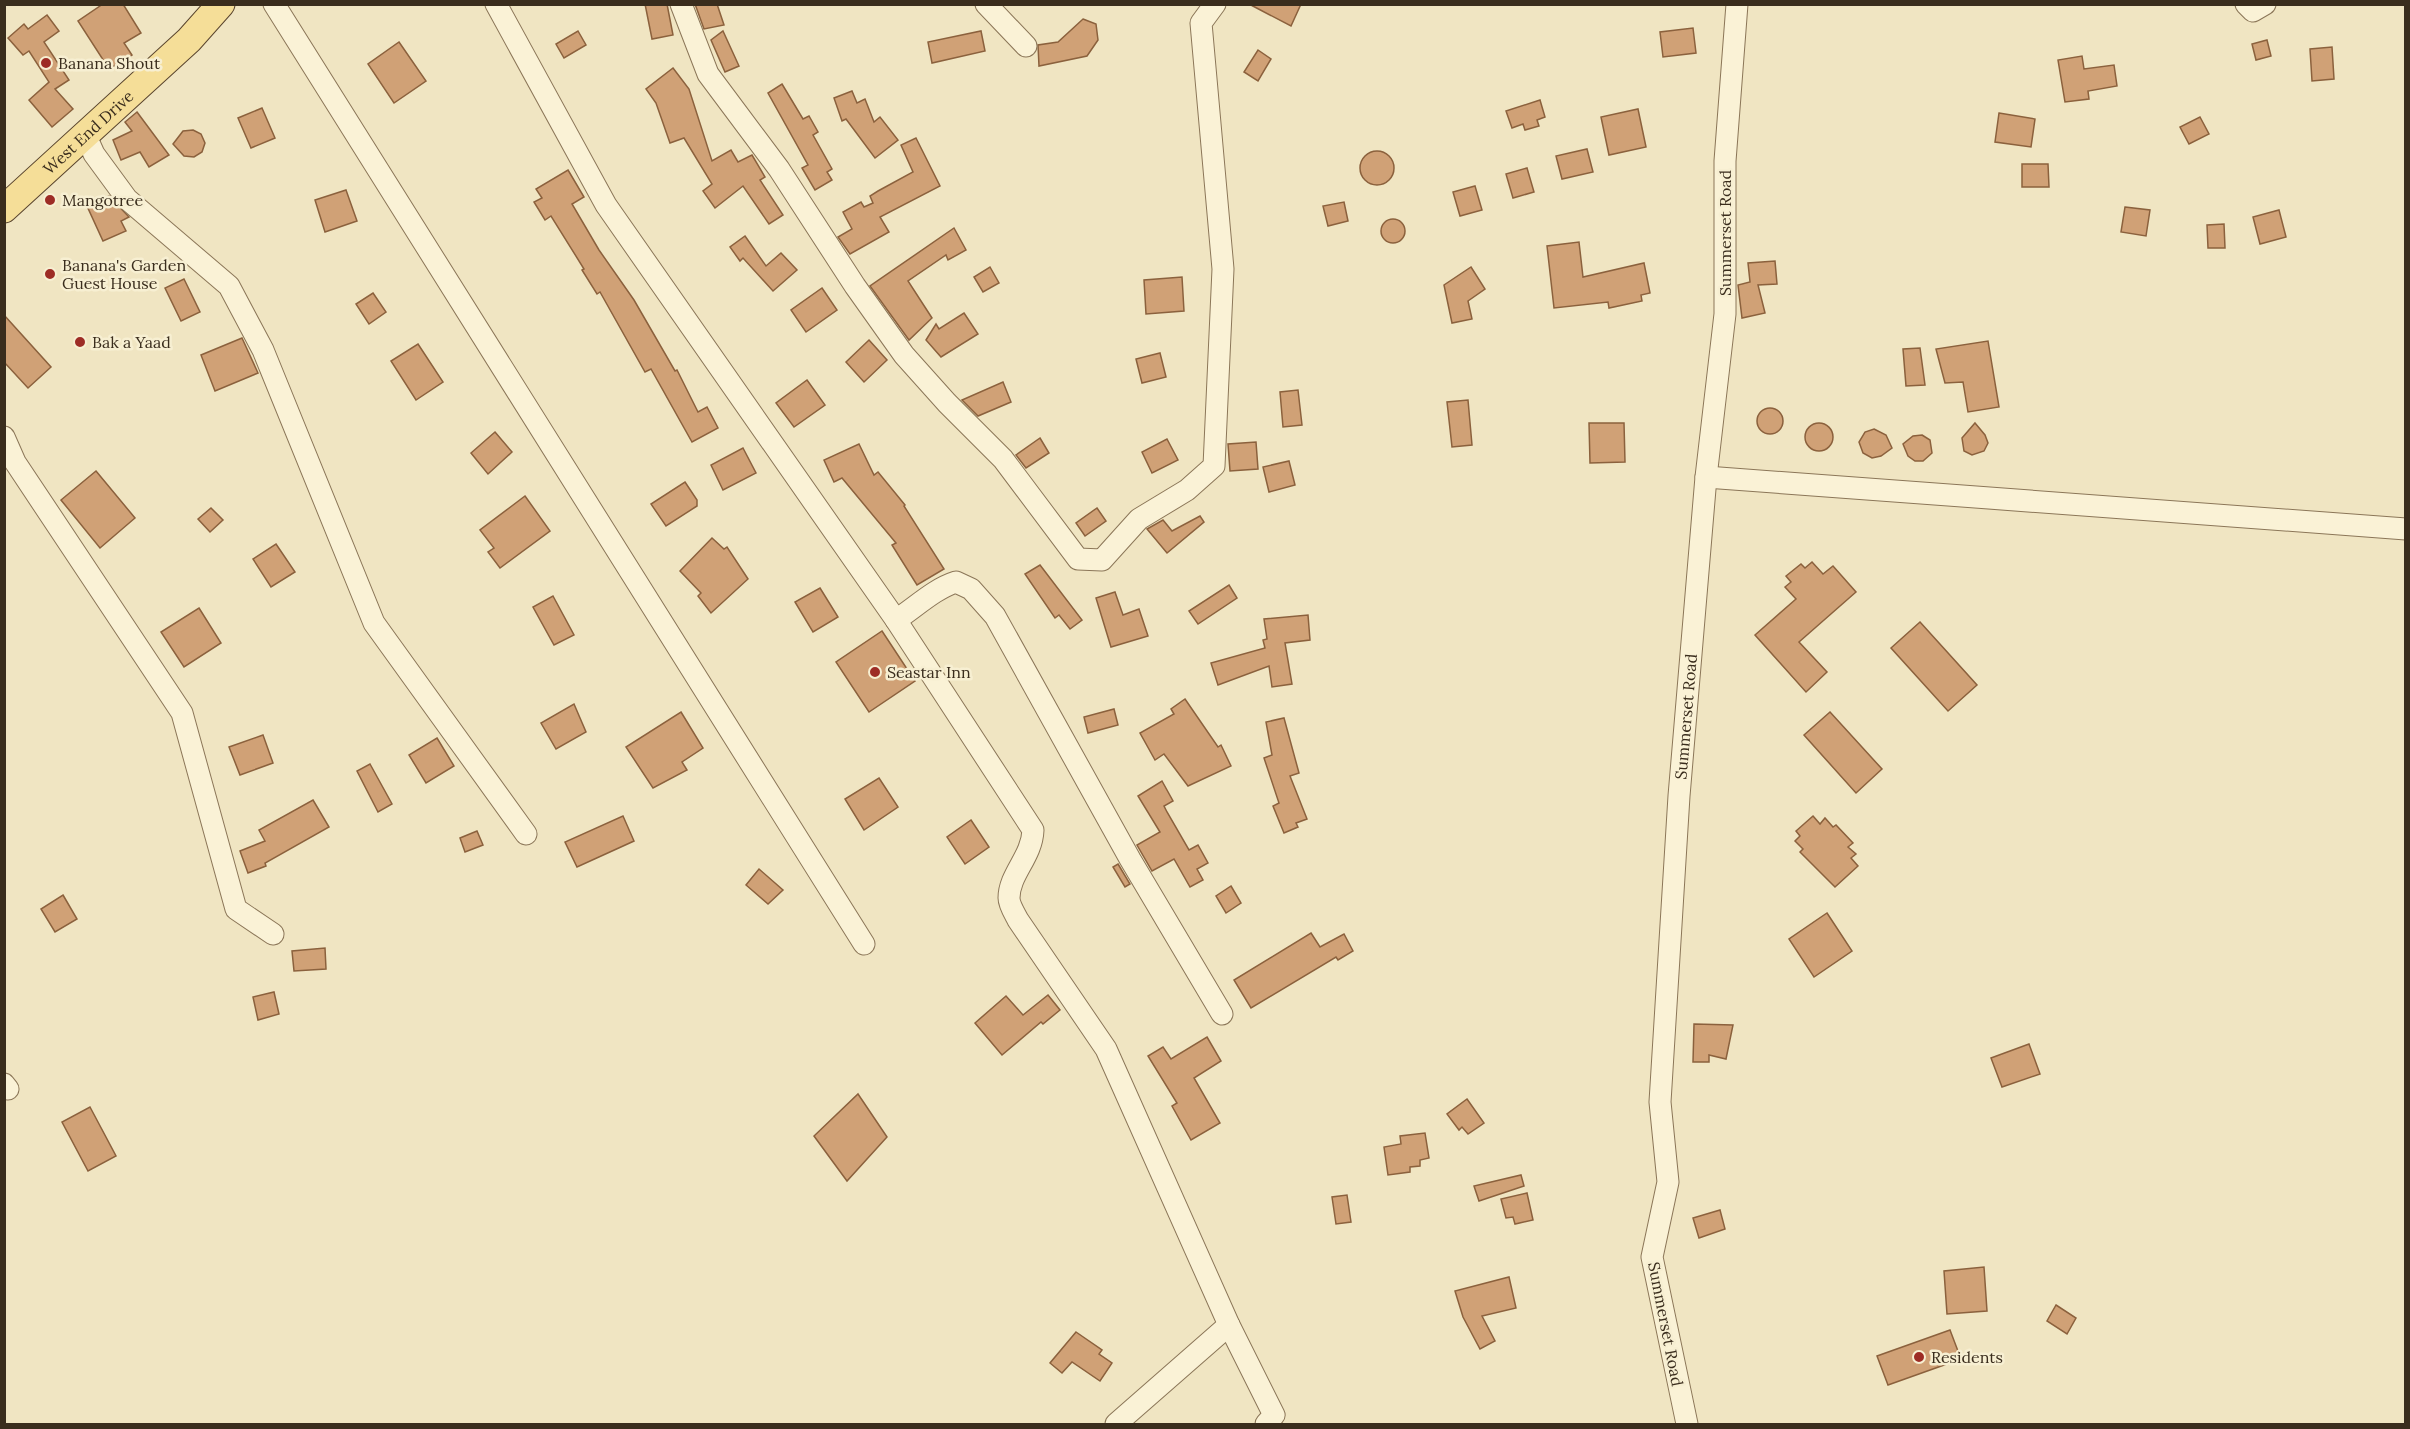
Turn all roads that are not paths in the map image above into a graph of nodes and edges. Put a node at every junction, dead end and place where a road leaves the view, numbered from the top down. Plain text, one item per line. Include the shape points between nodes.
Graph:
1 (221, 4) edge
2 (274, 4) edge
3 (496, 4) edge
4 (681, 4) edge
5 (986, 4) edge
6 (1215, 4) edge
7 (1737, 4) edge
8 (2246, 4) edge
9 (2265, 4) edge
10 (1026, 46) dead end
11 (85, 134) junction
12 (4, 209) edge
13 (4, 437) edge
14 (1706, 477) junction
15 (2406, 529) edge
16 (896, 620) junction
17 (526, 834) dead end
18 (273, 934) dead end
19 (864, 944) dead end
20 (1222, 1014) dead end
21 (1229, 1325) junction
22 (1116, 1425) edge
23 (1266, 1425) edge
24 (1687, 1425) edge

1 - 11 main road, West End Drive via 189,40
2 - 19 street
3 - 16 street via 606,205
4 - 6 street via 708,74 779,169 904,355 1003,459 1078,559 1102,560 1139,519 1187,490 1214,466 1223,269 1201,23
5 - 10 street
7 - 14 street, Summerset Road via 1725,161 1725,314
8 - 9 street via 2253,12
11 - 12 main road, West End Drive
11 - 17 street via 94,154 127,199 229,286 263,350 374,623
13 - 18 street via 15,462 182,714 236,909
14 - 15 street
14 - 24 street, Summerset Road via 1679,796 1661,1090 1668,1182 1652,1257
16 - 20 street via 940,586 956,582 971,589 995,616 1130,859
16 - 21 street via 1034,830 1033,846 1015,878 1009,899 1018,920 1106,1049
21 - 22 street
21 - 23 street via 1274,1415

